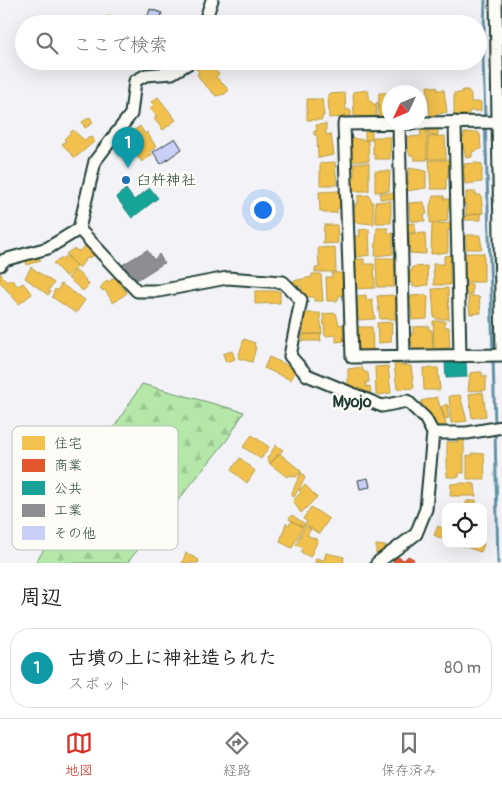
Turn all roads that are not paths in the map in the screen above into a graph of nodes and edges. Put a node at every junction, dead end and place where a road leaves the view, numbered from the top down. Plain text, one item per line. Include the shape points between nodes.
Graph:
1 (212, 0) edge
2 (496, 0) edge
3 (207, 15) edge
4 (177, 70) edge
5 (455, 122) junction
6 (491, 122) junction
7 (427, 123) edge
8 (382, 124) edge
9 (399, 130) edge
10 (79, 229) junction
11 (1, 260) edge
12 (498, 354) edge
13 (404, 356) junction
14 (460, 356) junction
15 (497, 428) edge
16 (433, 434) junction
17 (377, 563) edge

1 - 3 street
2 - 6 street
4 - 10 street via 146,75 135,81 131,114 95,161
5 - 6 street
5 - 7 street
5 - 14 street
6 - 12 street
8 - 13 street via 344,124 352,357
9 - 13 street
10 - 11 street via 48,248
10 - 16 street via 136,291 159,291 227,278 283,282 301,300 290,356 307,375 382,406 406,401 424,418
12 - 14 street
13 - 14 street
15 - 16 street
16 - 17 street via 426,509 416,534

